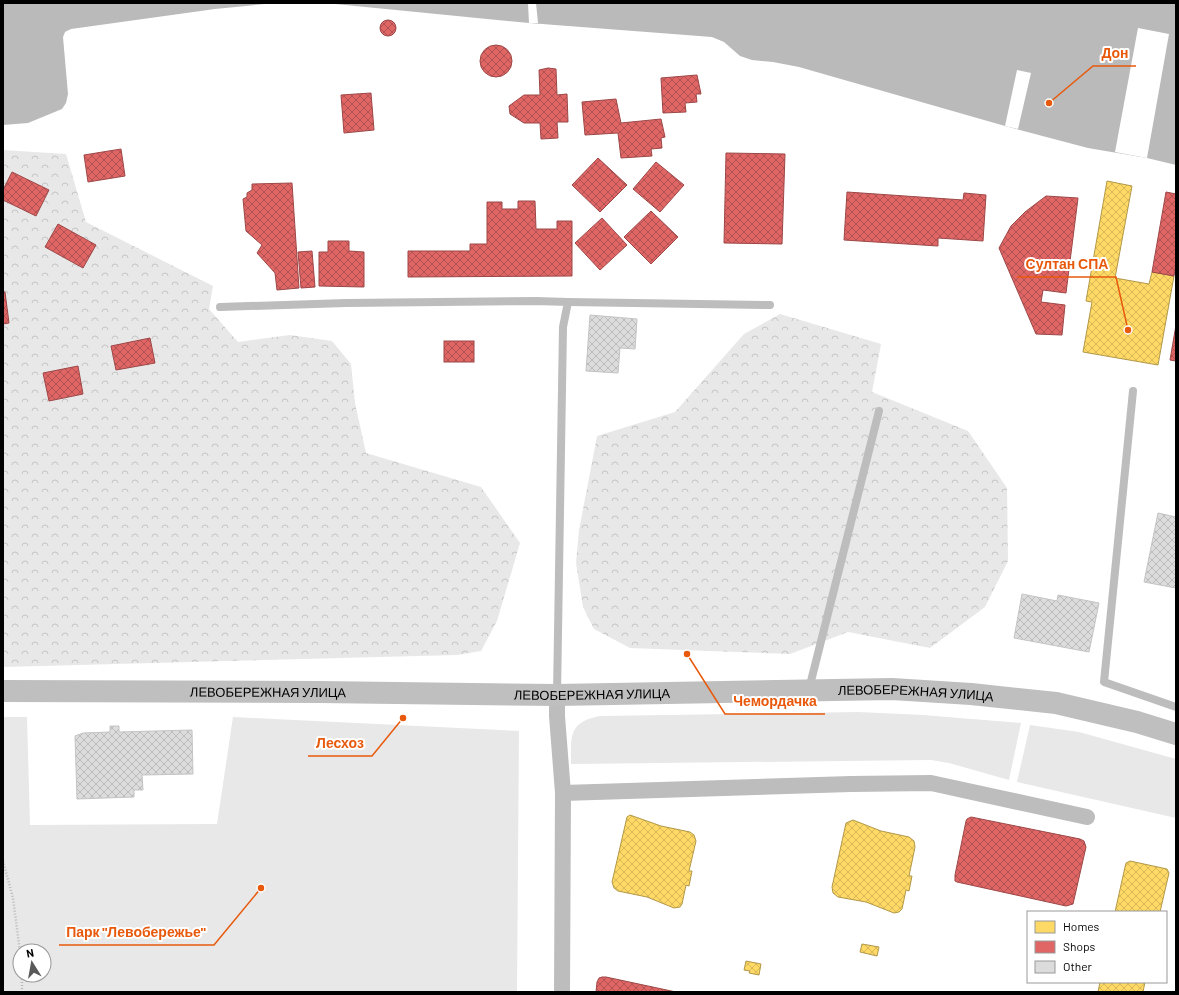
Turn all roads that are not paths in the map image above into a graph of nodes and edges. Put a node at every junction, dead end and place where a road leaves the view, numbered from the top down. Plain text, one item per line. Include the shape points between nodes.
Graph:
1 (568, 302) junction
2 (770, 305) dead end
3 (220, 307) dead end
4 (1133, 390) dead end
5 (880, 411) dead end
6 (809, 690) junction
7 (3, 691) edge
8 (557, 695) junction
9 (1176, 707) edge
10 (1176, 734) edge
11 (563, 793) junction
12 (1087, 817) dead end
13 (562, 992) edge

1 - 2 lane
1 - 3 lane
1 - 8 lane via 563,327
4 - 9 lane via 1104,682
5 - 6 lane
6 - 8 main road, ЛЕВОБЕРЕЖНАЯ УЛИЦА
6 - 10 main road, ЛЕВОБЕРЕЖНАЯ УЛИЦА via 892,689 1056,703
7 - 8 main road, ЛЕВОБЕРЕЖНАЯ УЛИЦА
8 - 11 street via 556,716
11 - 12 street via 931,783
11 - 13 street

